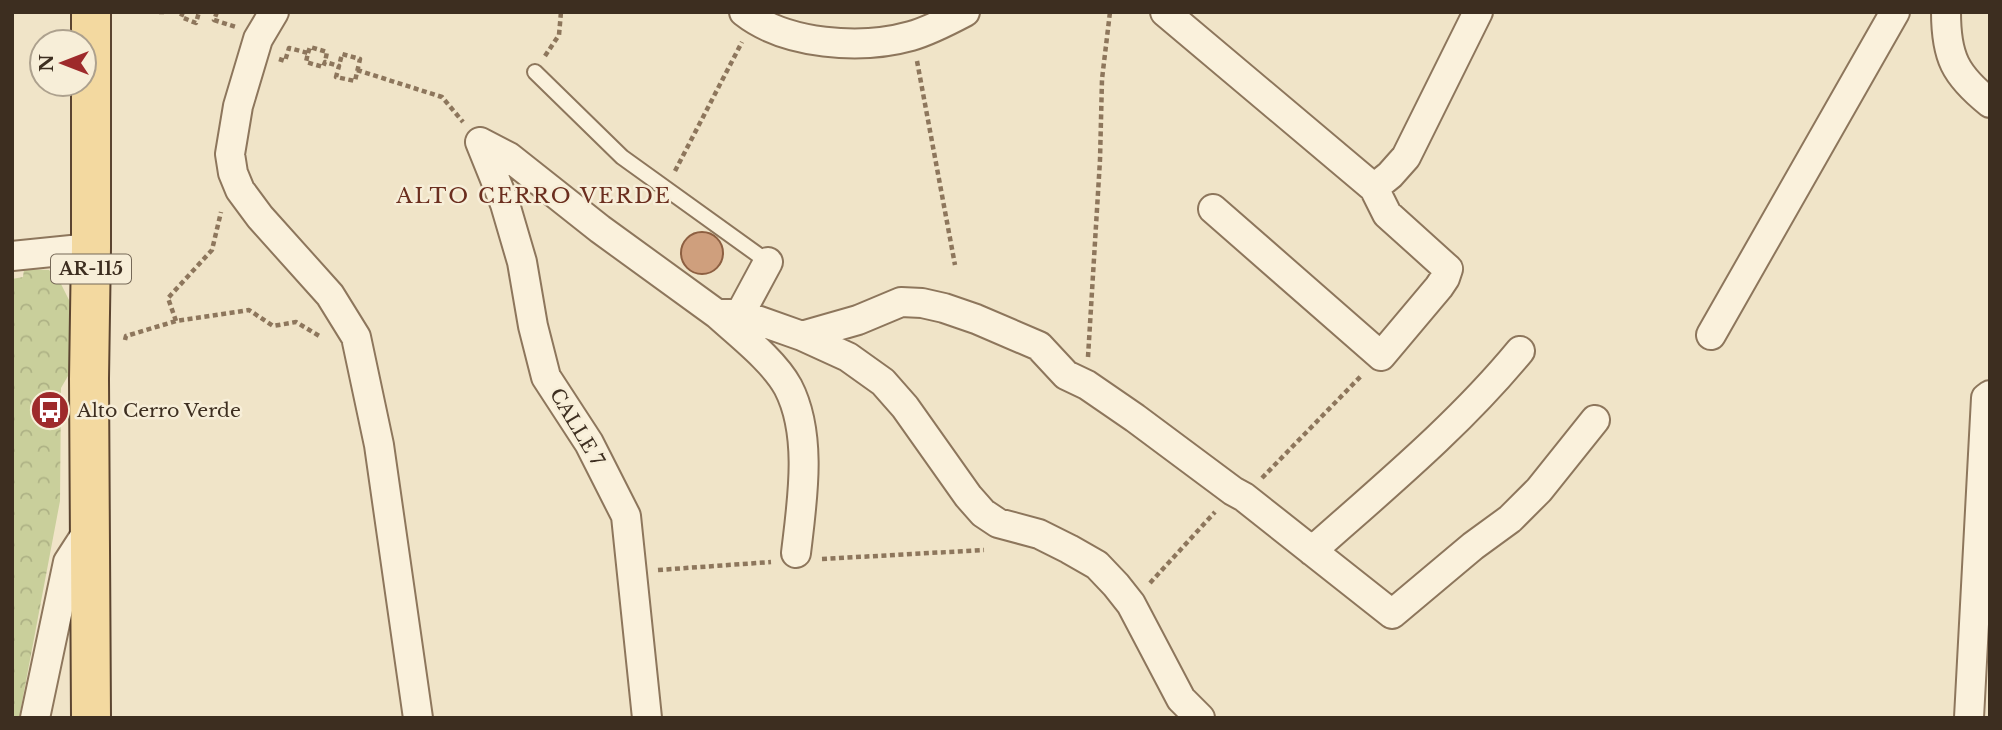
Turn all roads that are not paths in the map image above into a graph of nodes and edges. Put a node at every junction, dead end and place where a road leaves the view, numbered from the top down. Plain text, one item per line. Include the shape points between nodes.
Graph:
1 (91, 12) edge
2 (274, 12) edge
3 (1165, 12) edge
4 (1478, 12) edge
5 (1895, 12) edge
6 (1946, 12) edge
7 (964, 14) edge
8 (749, 16) edge
9 (535, 72) road end
10 (1990, 103) edge
11 (1374, 188) junction
12 (1213, 209) dead end
13 (92, 248) junction
14 (12, 256) edge
15 (768, 262) joint
16 (728, 314) junction
17 (1711, 335) dead end
18 (802, 336) junction
19 (1520, 351) dead end
20 (1990, 395) edge
21 (1595, 420) dead end
22 (91, 525) junction
23 (1312, 551) junction
24 (798, 558) road end
25 (35, 718) edge
26 (91, 718) edge
27 (418, 718) edge
28 (647, 718) edge
29 (1200, 718) edge
30 (1969, 718) edge

1 - 13 main road, AR-115
2 - 27 street via 258,38 238,106 230,154 233,173 260,217 330,295 356,337 379,445
3 - 11 street
4 - 11 street via 1406,158
5 - 17 street
6 - 10 street via 1948,47 1956,69
7 - 8 street via 912,36 859,44 794,36
9 - 15 lane via 622,157
11 - 12 street via 1387,214 1448,269 1439,287 1381,356
13 - 14 street
13 - 22 main road, AR-115
15 - 16 street
16 - 18 street
16 - 24 street via 788,387 797,415 804,485
16 - 28 street, CALLE 7 via 480,142 522,262 546,377 589,443 626,516
18 - 23 street via 901,302 944,308 975,319 1039,346 1066,375 1135,418
18 - 29 street via 848,357 883,382 983,513 998,523 1039,534 1097,565 1131,604 1181,699
19 - 23 street via 1459,418
20 - 30 street via 1986,398
21 - 23 street via 1510,519 1392,614
22 - 25 street via 68,562
22 - 26 main road, AR-115

